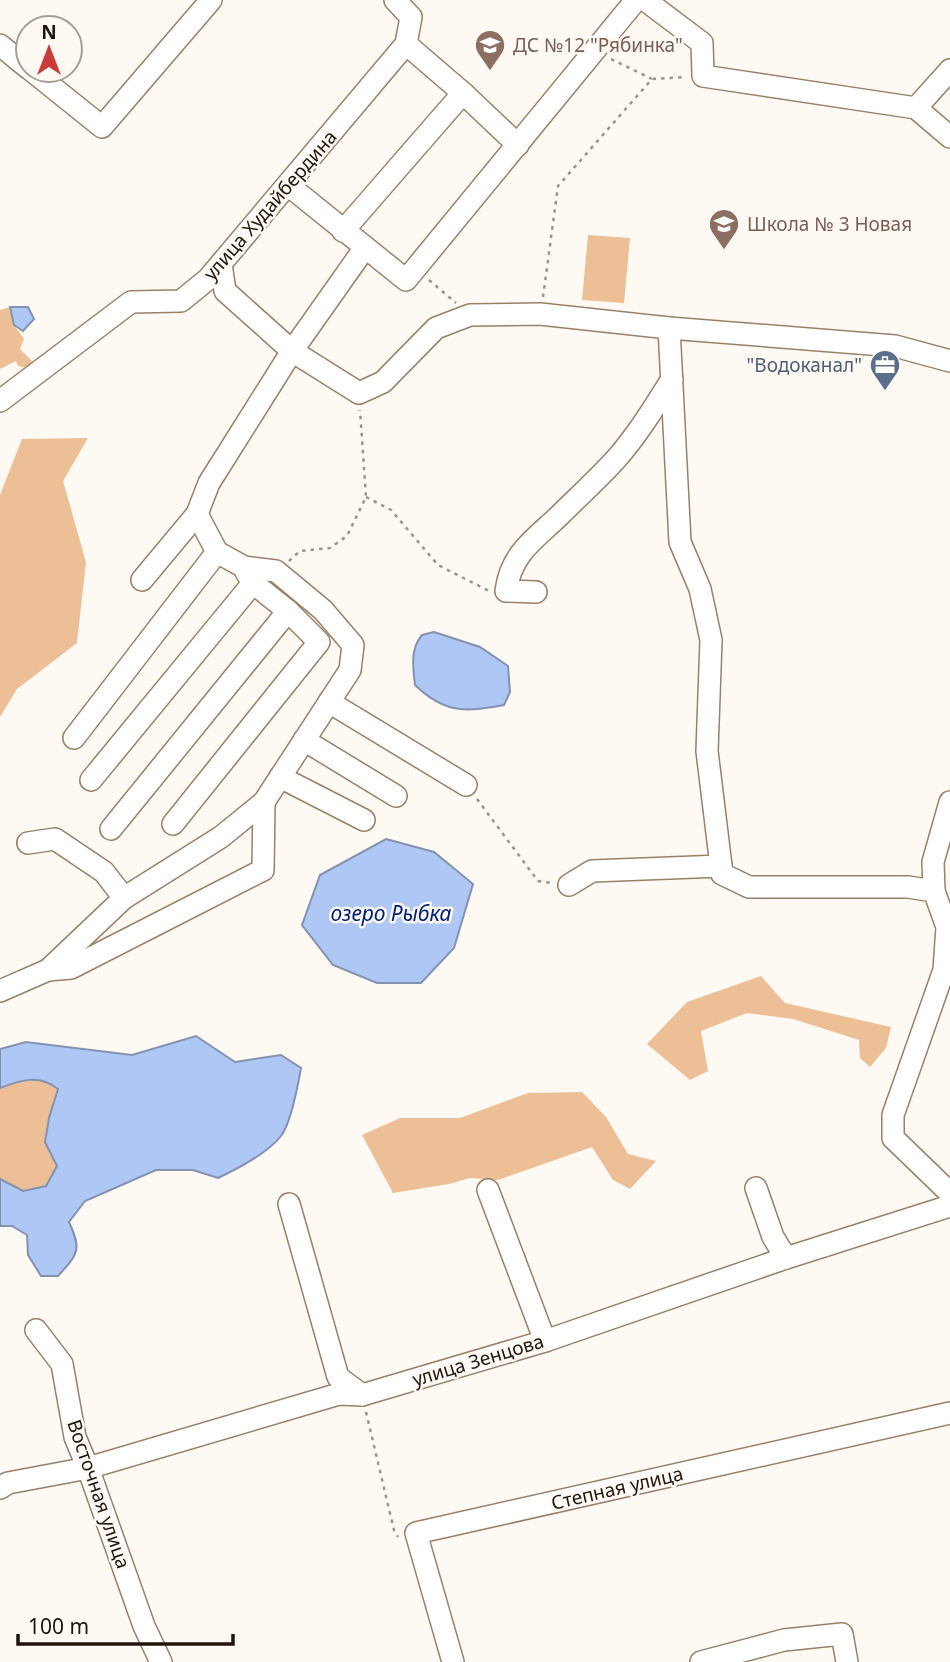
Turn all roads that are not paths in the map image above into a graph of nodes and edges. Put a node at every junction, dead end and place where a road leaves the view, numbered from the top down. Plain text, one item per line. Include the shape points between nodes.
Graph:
1 (211, 0) edge
2 (395, 0) edge
3 (636, 0) edge
4 (645, 0) edge
5 (405, 44) junction
6 (0, 46) edge
7 (14, 57) edge
8 (950, 70) edge
9 (48, 84) edge
10 (463, 93) junction
11 (916, 108) junction
12 (950, 137) edge
13 (518, 145) junction
14 (288, 185) junction
15 (343, 231) junction
16 (364, 249) junction
17 (221, 264) junction
18 (669, 328) junction
19 (292, 351) junction
20 (950, 360) edge
21 (672, 379) junction
22 (0, 401) edge
23 (197, 514) junction
24 (217, 552) junction
25 (248, 575) junction
26 (142, 580) dead end
27 (537, 592) dead end
28 (288, 611) junction
29 (329, 702) junction
30 (74, 738) dead end
31 (304, 740) junction
32 (280, 777) junction
33 (91, 780) dead end
34 (466, 785) road end
35 (396, 796) dead end
36 (264, 802) junction
37 (950, 802) edge
38 (364, 820) dead end
39 (173, 824) dead end
40 (111, 829) dead end
41 (28, 843) dead end
42 (721, 866) junction
43 (569, 886) road end
44 (934, 891) junction
45 (124, 898) junction
46 (48, 970) junction
47 (0, 992) edge
48 (756, 1188) dead end
49 (488, 1190) dead end
50 (950, 1193) edge
51 (289, 1204) dead end
52 (950, 1206) edge
53 (786, 1258) junction
54 (36, 1330) dead end
55 (545, 1341) junction
56 (362, 1395) junction
57 (950, 1413) edge
58 (88, 1468) junction
59 (0, 1488) edge
60 (161, 1662) edge
61 (453, 1662) edge
62 (701, 1662) edge
63 (847, 1662) edge

1 - 9 street via 102,127
2 - 5 street via 411,17
3 - 13 street
4 - 11 street via 702,43 704,76
5 - 10 street
5 - 14 street, улица Худайбердина
6 - 7 street
8 - 11 street
10 - 13 street
10 - 15 street
11 - 12 street
13 - 16 street via 410,274
14 - 15 street
14 - 17 street, улица Худайбердина
15 - 16 street
16 - 19 street
17 - 19 street via 225,291
17 - 22 street, улица Худайбердина via 181,301 131,302
18 - 19 street via 540,314 470,315 436,328 383,382 359,393
18 - 20 street via 895,346
18 - 21 street
19 - 23 street via 209,483
21 - 27 street via 617,457 521,553 509,573 506,591
21 - 42 street via 680,542 700,589 711,640 707,751
23 - 24 street
23 - 26 street
24 - 25 street
24 - 30 street
25 - 28 street
25 - 29 street via 276,572 323,610 353,645 350,670
25 - 33 street
28 - 39 street via 319,642
28 - 40 street
29 - 31 street
29 - 34 street
31 - 32 street
31 - 35 street
32 - 36 street
32 - 38 street
36 - 45 street via 221,837
36 - 46 street via 263,870 71,968
37 - 44 street via 933,862
41 - 45 street via 55,839 104,872
42 - 43 street via 592,871
42 - 44 street via 722,873 750,887
44 - 50 street via 947,927 944,970 893,1115 893,1139
45 - 46 street
46 - 47 street
48 - 53 street via 772,1237
49 - 55 street
51 - 56 street via 338,1377
52 - 53 street, улица Зенцова
53 - 55 street, улица Зенцова
54 - 58 street, Восточная улица via 62,1364 75,1437
55 - 56 street, улица Зенцова
56 - 58 street, улица Зенцова via 339,1394
57 - 61 street, Степная улица via 416,1533
58 - 59 street, улица Зенцова
58 - 60 street, Восточная улица
62 - 63 street via 784,1640 842,1634

